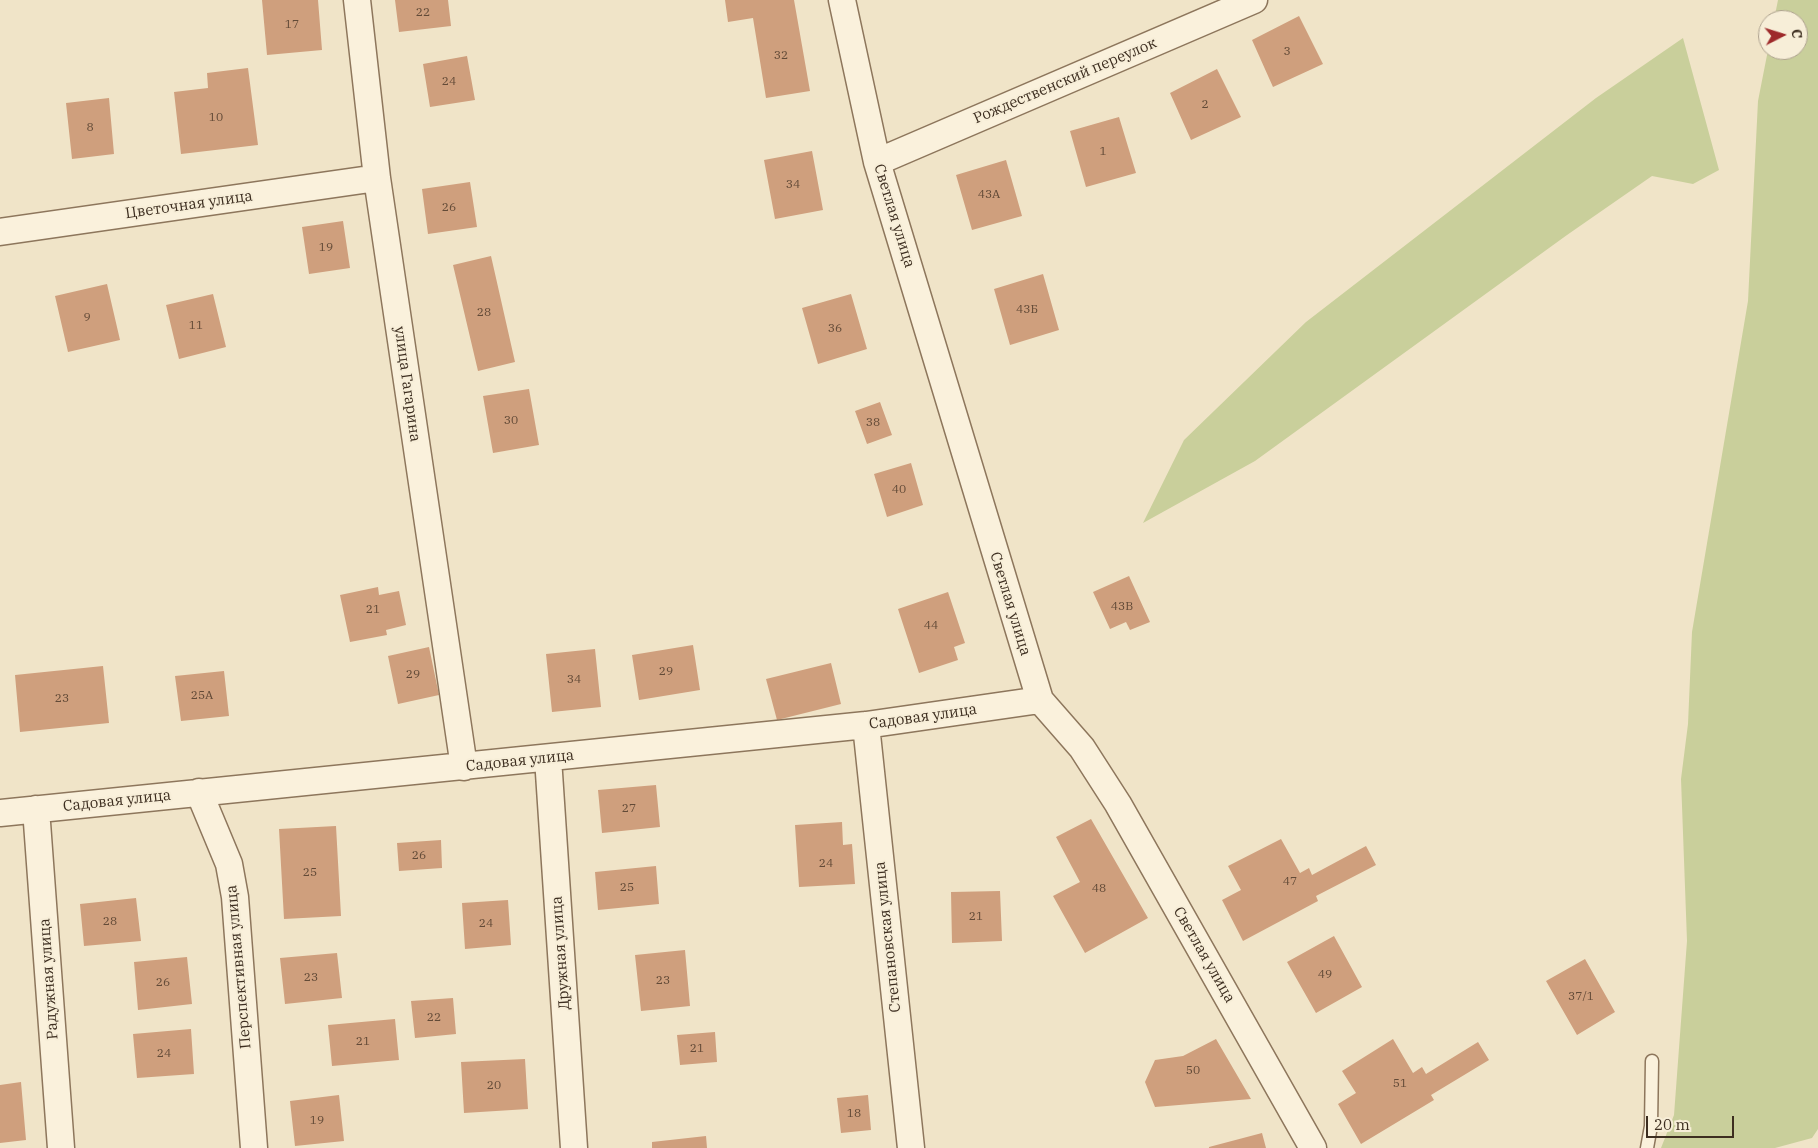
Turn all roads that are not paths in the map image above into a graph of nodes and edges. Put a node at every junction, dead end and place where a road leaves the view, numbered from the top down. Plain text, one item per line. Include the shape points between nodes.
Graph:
1 (357, 0) edge
2 (842, 0) edge
3 (1254, 0) edge
4 (877, 162) junction
5 (377, 178) junction
6 (0, 232) edge
7 (1040, 700) junction
8 (866, 725) junction
9 (548, 758) junction
10 (464, 767) junction
11 (199, 792) junction
12 (36, 810) junction
13 (0, 813) edge
14 (1652, 1061) dead end
15 (61, 1148) edge
16 (254, 1148) edge
17 (574, 1148) edge
18 (911, 1148) edge
19 (1314, 1148) edge
20 (1647, 1148) edge

1 - 5 street, улица Гагарина
2 - 4 street, Светлая улица
3 - 4 street, Рождественский переулок
4 - 7 street, Светлая улица
5 - 6 street, Цветочная улица
5 - 10 street, улица Гагарина
7 - 8 street, Садовая улица
7 - 19 street, Светлая улица via 1082,748 1118,804
8 - 9 street, Садовая улица
8 - 18 street, Степановская улица
9 - 10 street, Садовая улица
9 - 17 street, Дружная улица
10 - 11 street, Садовая улица
11 - 12 street, Садовая улица
11 - 16 street, Перспективная улица via 229,864 235,897
12 - 13 street, Садовая улица
12 - 15 street, Радужная улица
14 - 20 lane via 1651,1126

